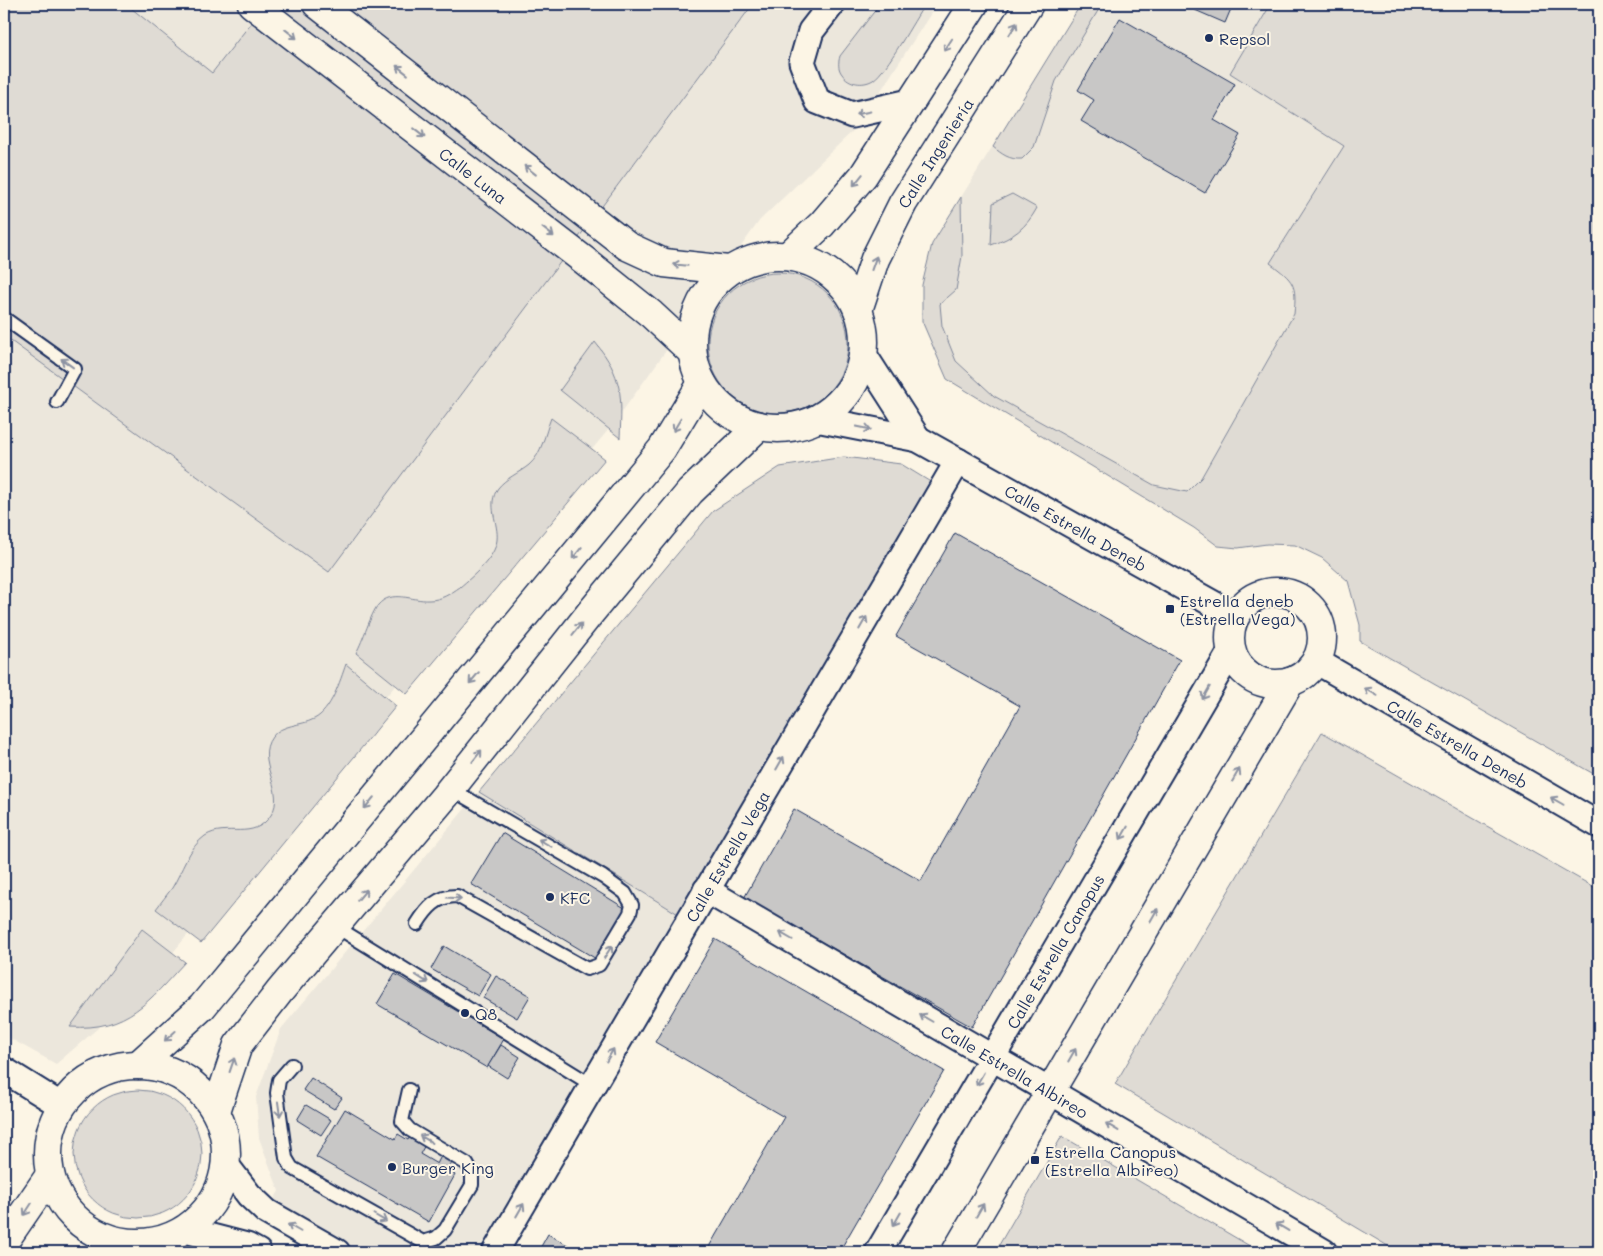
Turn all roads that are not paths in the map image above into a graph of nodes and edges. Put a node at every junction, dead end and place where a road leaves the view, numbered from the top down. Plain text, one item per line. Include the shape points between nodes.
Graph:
1 (252, 4) edge
2 (317, 4) edge
3 (832, 4) edge
4 (974, 4) edge
5 (1029, 4) edge
6 (910, 102) junction
7 (788, 256) junction
8 (728, 270) junction
9 (858, 310) junction
10 (4, 318) edge
11 (692, 352) junction
12 (864, 354) junction
13 (702, 383) junction
14 (57, 402) dead end
15 (816, 419) junction
16 (760, 426) junction
17 (918, 439) junction
18 (958, 461) junction
19 (1235, 616) junction
20 (1231, 651) junction
21 (1316, 661) junction
22 (1290, 682) junction
23 (451, 789) junction
24 (1599, 825) edge
25 (706, 890) junction
26 (417, 924) dead end
27 (335, 926) junction
28 (993, 1056) junction
29 (138, 1065) junction
30 (292, 1065) dead end
31 (4, 1070) edge
32 (592, 1085) junction
33 (409, 1090) dead end
34 (1051, 1090) junction
35 (62, 1106) junction
36 (216, 1111) junction
37 (226, 1165) junction
38 (50, 1175) junction
39 (185, 1230) junction
40 (118, 1241) junction
41 (4, 1242) edge
42 (93, 1252) edge
43 (258, 1252) edge
44 (336, 1252) edge
45 (495, 1252) edge
46 (878, 1252) edge
47 (956, 1252) edge
48 (1324, 1252) edge

1 -> 11 street, Calle Luna via 585,261
8 -> 2 street via 664,263 626,246
6 -> 3 street via 852,115 817,101 802,62 811,31
4 -> 6 street
9 -> 5 street, Calle Ingeniería via 875,259 902,203
6 -> 7 street via 863,176 822,224
7 - 8 street via 757,258
7 - 9 street via 817,265 842,284
8 - 11 street via 706,292 694,321
9 - 12 street via 864,332
14 -> 10 lane via 75,369
11 - 13 street
12 - 15 street via 855,380 839,403
12 - 17 street
13 - 16 street via 726,410
13 -> 29 street via 662,449 202,1007
15 - 16 street via 788,427
15 -> 17 street
23 -> 16 street via 690,492
17 - 18 street, Calle Estrella Deneb
18 - 19 street, Calle Estrella Deneb
25 -> 18 street, Calle Estrella Vega
19 - 20 street via 1229,633
19 - 21 street via 1249,600 1268,593 1288,594 1307,604 1318,620 1322,641
20 - 22 street via 1239,668 1254,679 1272,685
20 -> 28 street, Calle Estrella Canopus
21 - 22 street via 1305,674
24 -> 21 street, Calle Estrella Deneb
34 -> 22 street
26 -> 23 lane via 427,908 438,900 457,896 587,968 599,965 630,913 632,905 625,893 603,877
27 -> 23 street
28 -> 25 street, Calle Estrella Albireo
32 -> 25 street, Calle Estrella Vega
27 -> 32 lane
36 -> 27 street via 238,1045
28 - 34 street, Calle Estrella Albireo
28 -> 46 street, Calle Estrella Canopus
29 - 35 street via 102,1071 86,1080
29 - 36 street via 161,1068 183,1077 202,1092
30 -> 33 lane via 279,1080 277,1093 286,1158 292,1168 422,1242 436,1238 445,1230 472,1185 472,1173 467,1164 410,1130 402,1121
31 - 35 street
45 -> 32 street, Calle Estrella Vega
47 -> 34 street
48 -> 34 street, Calle Estrella Albireo
35 - 38 street via 48,1139
36 - 37 street via 225,1137
37 - 39 street via 217,1195 208,1209
44 -> 37 street via 267,1212
38 - 40 street via 55,1191 74,1217 102,1236
38 -> 41 street
39 - 40 street via 152,1242
39 - 43 street via 247,1246
40 - 42 street

